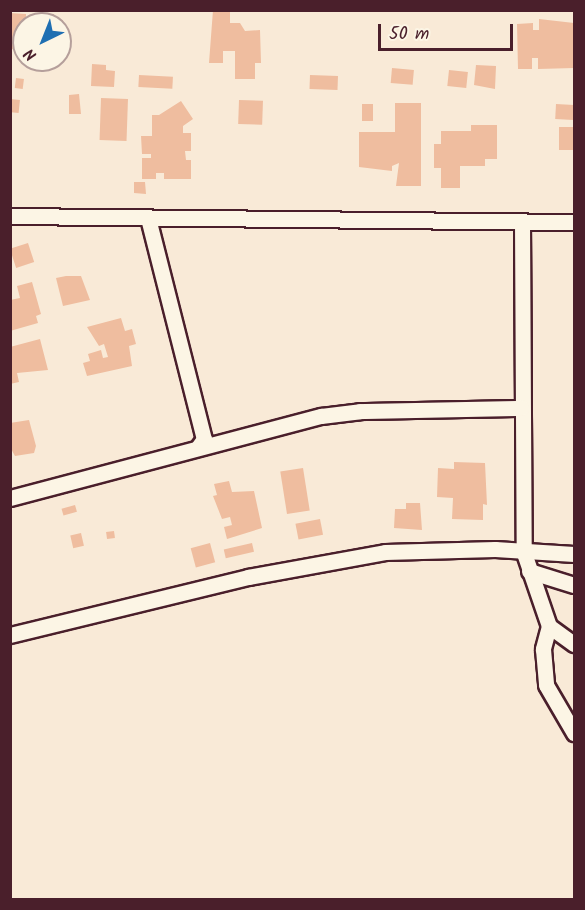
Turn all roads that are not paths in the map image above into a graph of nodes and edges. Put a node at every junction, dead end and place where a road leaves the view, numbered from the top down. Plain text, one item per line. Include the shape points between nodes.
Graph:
1 (10, 216) edge
2 (148, 218) junction
3 (522, 222) junction
4 (574, 222) edge
5 (521, 408) junction
6 (199, 446) junction
7 (10, 498) edge
8 (524, 553) junction
9 (574, 554) edge
10 (529, 571) junction
11 (574, 585) edge
12 (549, 626) junction
13 (10, 635) edge
14 (574, 644) edge
15 (574, 733) edge

1 - 2 street
2 - 3 street
2 - 6 street via 204,439
3 - 4 street
3 - 5 street
5 - 6 street via 360,411 286,423
5 - 8 street
6 - 7 street
8 - 9 street
8 - 10 street
8 - 13 street via 411,550 344,558 248,577
10 - 11 street
10 - 12 street
12 - 14 street
12 - 15 street via 543,649 546,685

